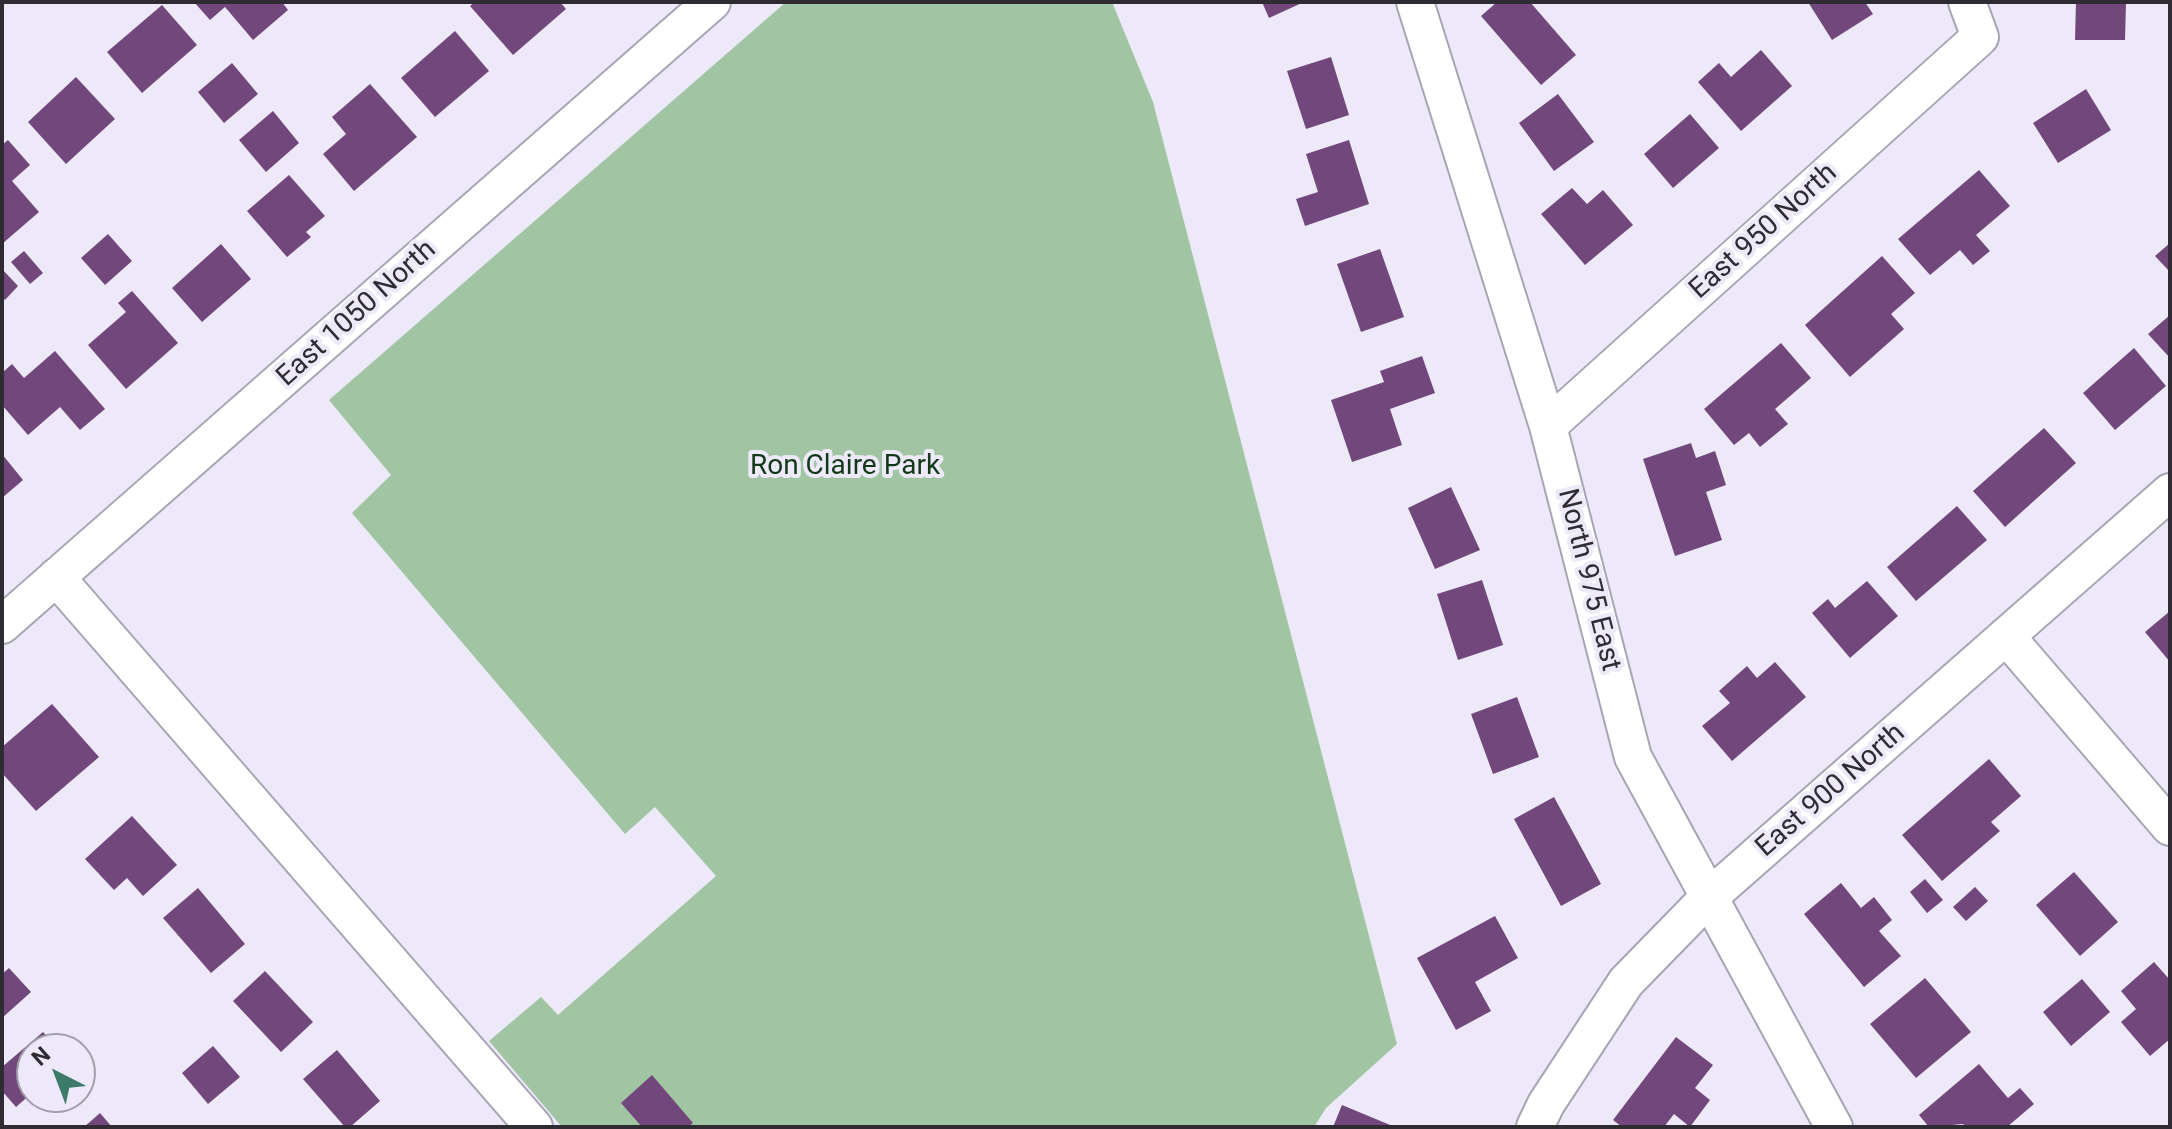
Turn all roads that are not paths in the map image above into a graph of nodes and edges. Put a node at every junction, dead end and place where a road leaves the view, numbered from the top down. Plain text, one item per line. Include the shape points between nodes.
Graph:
1 (712, 2) edge
2 (1415, 2) edge
3 (1967, 2) edge
4 (1548, 426) junction
5 (2170, 492) edge
6 (56, 577) junction
7 (2, 625) edge
8 (2006, 636) junction
9 (2170, 827) edge
10 (1707, 899) junction
11 (534, 1127) edge
12 (1535, 1127) edge
13 (1834, 1127) edge

1 - 6 street, East 1050 North
2 - 4 street, North 975 East
3 - 4 street, East 950 North via 1980,37
4 - 10 street, North 975 East via 1633,757
5 - 8 street, East 900 North
6 - 7 street, East 1050 North
6 - 11 street
8 - 9 street
8 - 10 street, East 900 North
10 - 12 street, East 900 North via 1626,982
10 - 13 street, North 975 East

